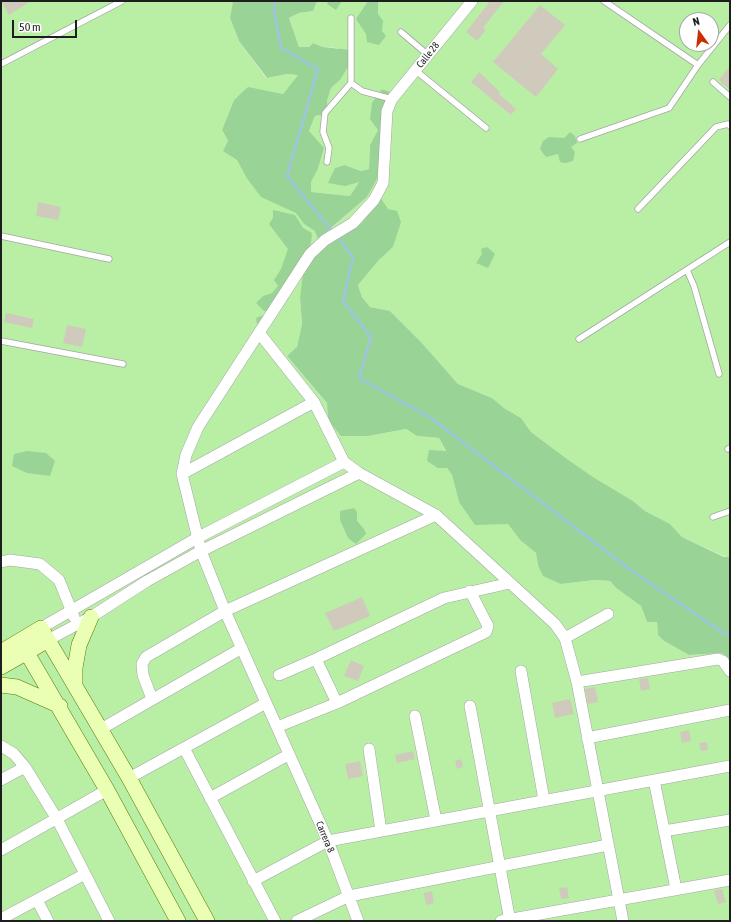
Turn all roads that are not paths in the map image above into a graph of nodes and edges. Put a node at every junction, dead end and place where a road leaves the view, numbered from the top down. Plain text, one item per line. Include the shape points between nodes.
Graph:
1 (122, 1) edge
2 (472, 1) edge
3 (604, 1) edge
4 (351, 18) dead end
5 (730, 26) edge
6 (401, 32) dead end
7 (428, 55) junction
8 (1, 64) edge
9 (698, 65) junction
10 (415, 70) junction
11 (713, 82) dead end
12 (351, 83) junction
13 (730, 97) edge
14 (392, 98) junction
15 (730, 126) edge
16 (486, 128) dead end
17 (580, 139) dead end
18 (327, 162) dead end
19 (638, 209) dead end
20 (1, 236) edge
21 (730, 242) edge
22 (108, 259) dead end
23 (687, 270) junction
24 (260, 334) junction
25 (579, 339) dead end
26 (1, 341) edge
27 (123, 364) dead end
28 (719, 374) dead end
29 (314, 402) junction
30 (344, 462) junction
31 (359, 473) junction
32 (182, 474) junction
33 (730, 511) edge
34 (436, 515) junction
35 (713, 517) dead end
36 (197, 538) junction
37 (201, 551) junction
38 (1, 562) edge
39 (510, 582) junction
40 (470, 591) junction
41 (72, 610) junction
42 (225, 611) junction
43 (608, 614) dead end
44 (91, 617) junction
45 (77, 625) junction
46 (45, 634) junction
47 (565, 638) junction
48 (24, 646) junction
49 (242, 648) junction
50 (1, 652) edge
51 (316, 659) junction
52 (1, 667) edge
53 (521, 671) dead end
54 (730, 671) edge
55 (278, 675) dead end
56 (577, 682) junction
57 (1, 685) edge
58 (75, 686) junction
59 (152, 700) junction
60 (266, 703) junction
61 (337, 703) junction
62 (60, 706) junction
63 (470, 706) dead end
64 (730, 710) edge
65 (415, 716) dead end
66 (277, 727) junction
67 (101, 729) junction
68 (587, 738) junction
69 (1, 746) edge
70 (184, 748) junction
71 (369, 749) dead end
72 (288, 755) junction
73 (730, 766) edge
74 (25, 767) junction
75 (129, 778) junction
76 (1, 780) edge
77 (654, 780) junction
78 (107, 790) junction
79 (597, 790) junction
80 (210, 798) junction
81 (544, 800) junction
82 (490, 810) junction
83 (57, 819) junction
84 (436, 820) junction
85 (730, 820) edge
86 (381, 831) junction
87 (664, 831) junction
88 (328, 841) junction
89 (608, 845) junction
90 (1, 850) edge
91 (501, 866) junction
92 (85, 874) junction
93 (730, 880) edge
94 (253, 881) junction
95 (676, 889) junction
96 (349, 896) junction
97 (37, 900) junction
98 (618, 900) junction
99 (1, 919) edge
100 (507, 920) edge
101 (48, 921) edge
102 (109, 921) edge
103 (178, 921) edge
104 (207, 921) edge
105 (275, 921) edge
106 (297, 921) edge
107 (358, 921) edge
108 (623, 921) edge

1 - 8 lane
2 - 7 street, Calle 28
3 - 9 lane
4 - 12 lane
5 - 9 lane
6 - 7 lane
7 - 10 street, Calle 28
9 - 17 lane via 669,108
10 - 14 street, Calle 28
10 - 16 lane
11 - 13 lane
12 - 14 lane via 362,91
12 - 18 lane via 325,113 323,132 329,148
14 - 24 street, Calle 28 via 387,111 383,183 374,200 353,222 325,240 310,254
15 - 19 lane via 728,124 716,127
20 - 22 lane
21 - 23 lane
23 - 25 lane
23 - 28 lane
24 - 29 street
24 - 32 street, Calle 28 via 198,427 186,455
26 - 27 lane
29 - 30 street
29 - 32 street
30 - 31 street
30 - 36 street
31 - 34 street
31 - 37 street
32 - 36 street, Carrera 8
33 - 35 lane
34 - 39 street
34 - 42 street
36 - 37 street, Carrera 8
36 - 41 street
37 - 42 street, Carrera 8
37 - 44 street
38 - 41 street via 10,560 40,564 59,580
39 - 40 street
39 - 47 street via 555,624
40 - 51 street via 444,598
40 - 61 street via 488,626 486,632
41 - 45 street
41 - 46 street
42 - 49 street, Carrera 8
42 - 59 street via 146,657 142,664 143,675
43 - 47 street
44 - 45 street
44 - 58 main road via 79,645
45 - 46 street
46 - 48 main road
46 - 58 main road
47 - 56 street
48 - 50 main road
48 - 52 main road
48 - 62 main road
49 - 59 street
49 - 60 street, Carrera 8
51 - 55 street
51 - 61 street
53 - 81 street
54 - 56 street via 718,659
56 - 68 street
57 - 62 main road via 17,687
58 - 67 main road
59 - 67 street
60 - 66 street, Carrera 8
60 - 70 street
61 - 66 street
62 - 78 main road
63 - 82 street
64 - 68 street
65 - 84 street
66 - 72 street, Carrera 8
67 - 75 main road
68 - 79 street
69 - 74 street via 14,754
70 - 75 street
70 - 80 street
71 - 86 street
72 - 80 street
72 - 88 street, Carrera 8
73 - 77 street
74 - 76 street
74 - 83 street
75 - 104 main road
77 - 79 street
77 - 87 street
78 - 83 street
78 - 103 main road
79 - 81 street
79 - 89 street
80 - 94 street
81 - 82 street
82 - 84 street
82 - 91 street
83 - 90 street
83 - 92 street
84 - 86 street
85 - 87 street
86 - 88 street
87 - 95 street
88 - 94 street
88 - 96 street, Carrera 8
89 - 91 street
89 - 98 street
91 - 96 street
91 - 100 street
92 - 97 street
92 - 102 street
93 - 95 street
94 - 105 street
95 - 98 street
96 - 106 street
96 - 107 street, Carrera 8
97 - 99 street
97 - 101 street
98 - 100 street
98 - 108 street

